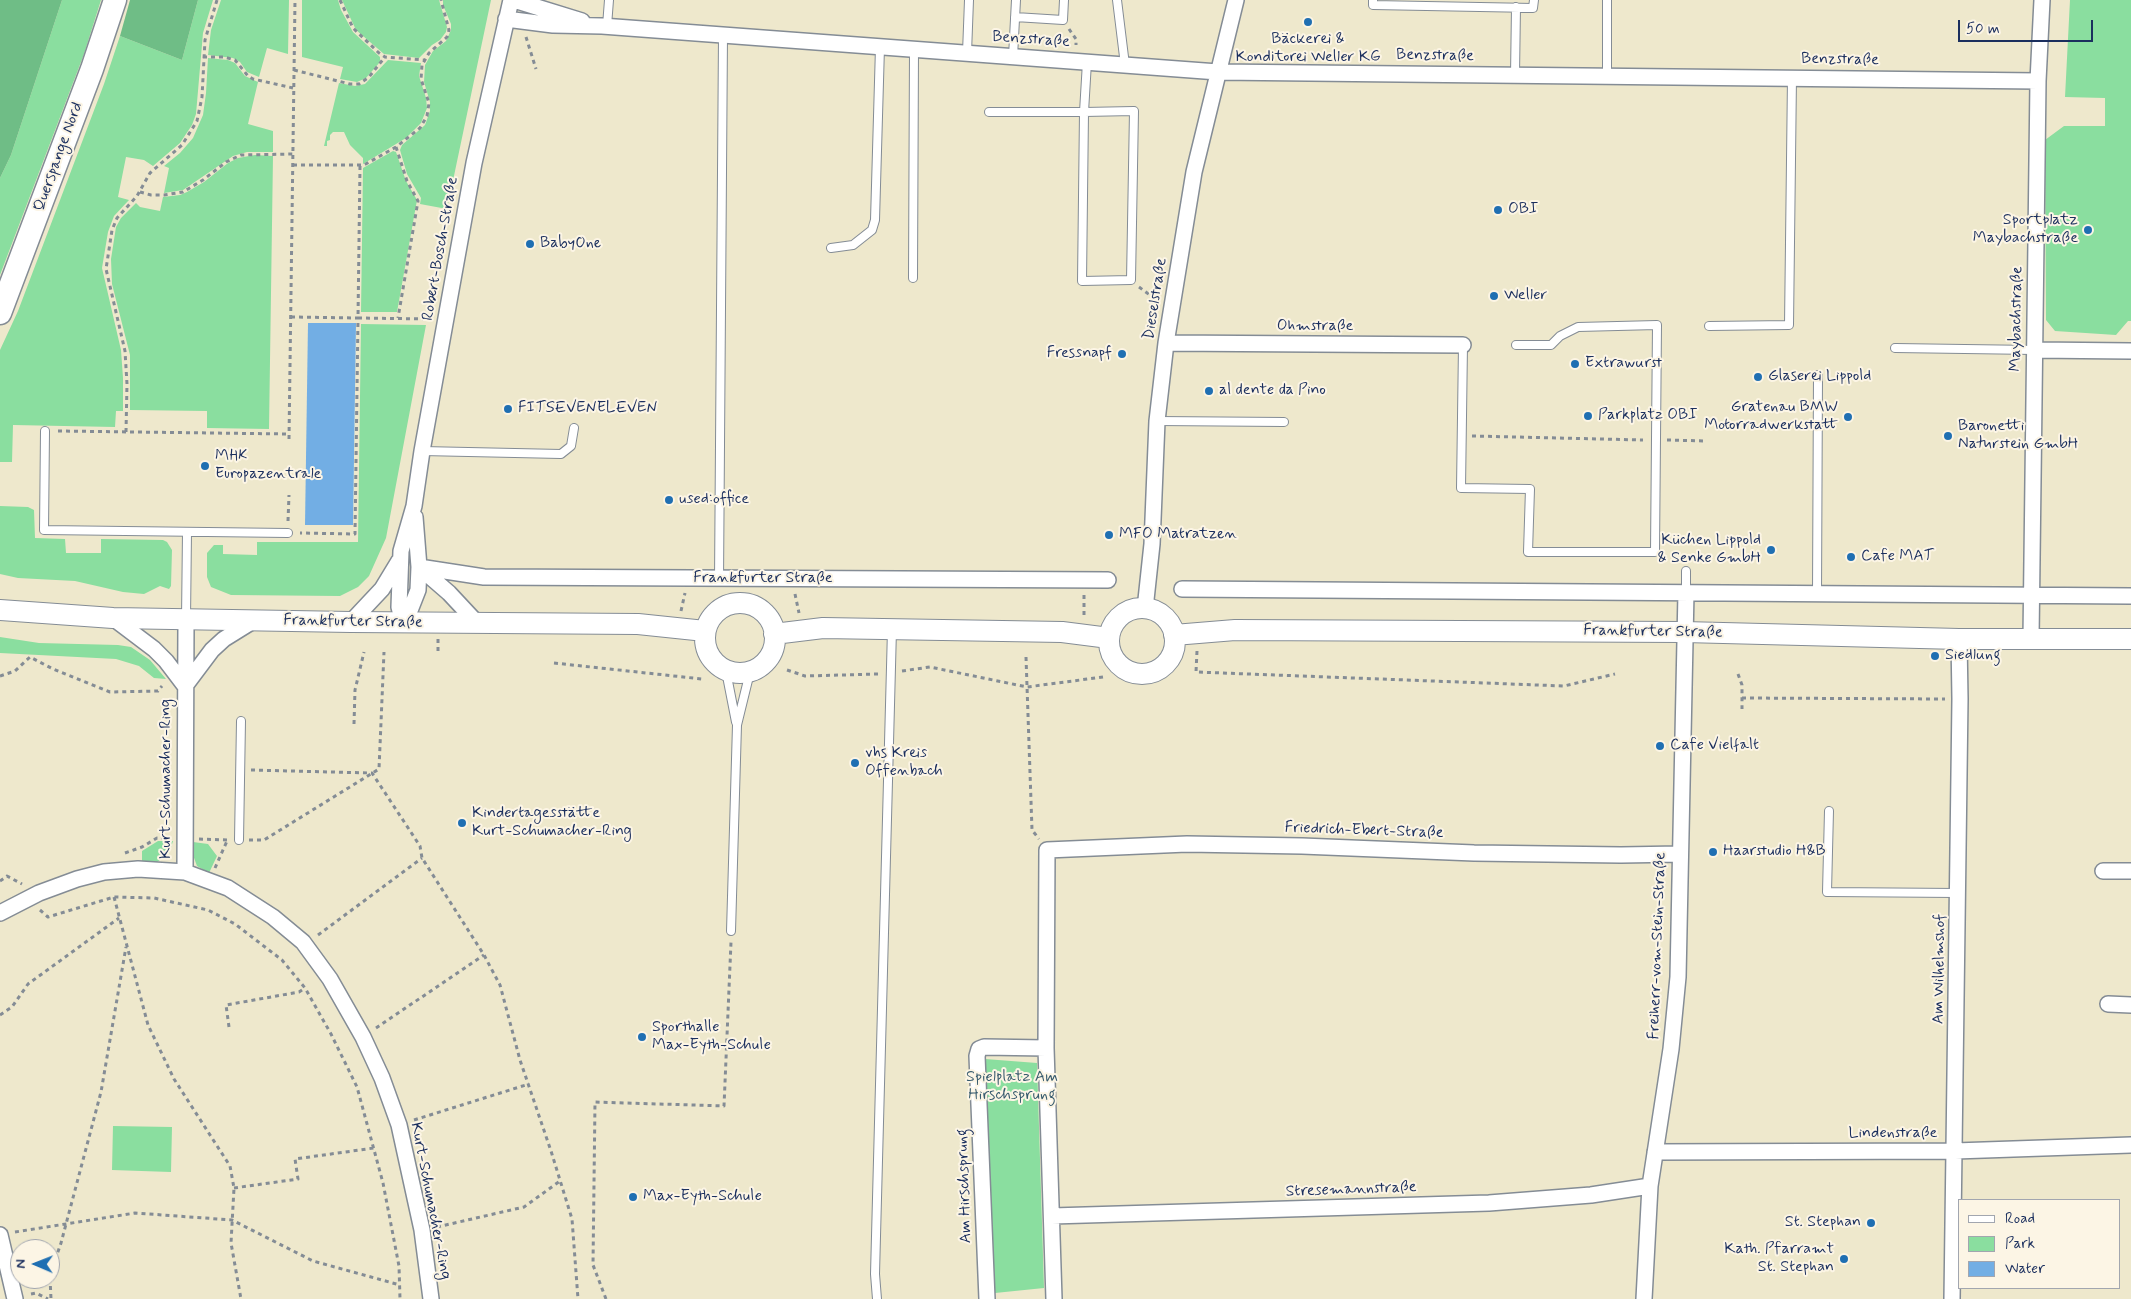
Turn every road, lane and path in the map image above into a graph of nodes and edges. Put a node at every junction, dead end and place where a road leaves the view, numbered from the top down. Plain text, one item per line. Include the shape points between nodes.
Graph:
1 (115, 0) edge
2 (217, 0) edge
3 (294, 0) edge
4 (340, 0) edge
5 (440, 0) edge
6 (513, 0) edge
7 (609, 0) edge
8 (969, 0) edge
9 (1016, 0) edge
10 (1064, 0) edge
11 (1117, 0) edge
12 (1236, 0) edge
13 (1373, 0) edge
14 (1534, 0) edge
15 (1607, 0) edge
16 (2042, 0) edge
17 (1516, 7) junction
18 (1015, 17) junction
19 (514, 21) junction
20 (600, 26) junction
21 (723, 35) junction
22 (880, 47) junction
23 (914, 49) junction
24 (967, 53) junction
25 (203, 57) junction
26 (385, 57) junction
27 (1013, 57) junction
28 (424, 60) junction
29 (1086, 62) junction
30 (1125, 65) junction
31 (536, 69) dead end
32 (294, 70) junction
33 (1218, 72) junction
34 (1516, 75) junction
35 (1607, 76) junction
36 (1792, 77) junction
37 (2038, 81) junction
38 (293, 88) junction
39 (989, 112) dead end
40 (1084, 112) junction
41 (396, 147) junction
42 (293, 154) junction
43 (293, 165) junction
44 (360, 166) junction
45 (140, 192) junction
46 (831, 248) dead end
47 (913, 278) dead end
48 (1131, 280) junction
49 (1173, 303) junction
50 (0, 313) edge
51 (291, 317) junction
52 (358, 318) junction
53 (398, 318) junction
54 (446, 319) junction
55 (1709, 326) dead end
56 (1166, 343) junction
57 (1463, 345) joint
58 (1516, 345) dead end
59 (1895, 348) dead end
60 (2034, 350) junction
61 (2131, 351) edge
62 (1818, 375) dead end
63 (1157, 421) junction
64 (1284, 422) dead end
65 (574, 428) dead end
66 (45, 431) joint
67 (126, 432) junction
68 (1462, 436) junction
69 (1655, 440) junction
70 (1707, 441) dead end
71 (422, 451) junction
72 (289, 495) dead end
73 (414, 506) junction
74 (187, 532) junction
75 (288, 533) junction
76 (400, 559) junction
77 (419, 567) junction
78 (1686, 571) dead end
79 (719, 580) junction
80 (1108, 580) dead end
81 (1182, 589) dead end
82 (1686, 592) junction
83 (1817, 593) junction
84 (2032, 594) junction
85 (2131, 596) edge
86 (1145, 609) junction
87 (0, 610) edge
88 (113, 618) junction
89 (186, 619) junction
90 (253, 621) junction
91 (351, 622) junction
92 (403, 623) junction
93 (477, 623) junction
94 (892, 629) junction
95 (705, 631) junction
96 (1684, 632) junction
97 (774, 634) junction
98 (1174, 635) junction
99 (1109, 638) junction
100 (1959, 638) junction
101 (2031, 638) junction
102 (2131, 639) edge
103 (364, 652) dead end
104 (384, 652) dead end
105 (1026, 657) dead end
106 (930, 660) dead end
107 (554, 663) dead end
108 (930, 666) junction
109 (726, 670) junction
110 (787, 670) dead end
111 (750, 672) junction
112 (891, 672) junction
113 (1196, 672) dead end
114 (1615, 674) dead end
115 (1738, 674) dead end
116 (0, 676) edge
117 (1103, 677) dead end
118 (702, 679) dead end
119 (162, 686) dead end
120 (185, 686) junction
121 (1027, 687) junction
122 (1742, 698) junction
123 (1960, 699) junction
124 (1742, 709) dead end
125 (241, 721) dead end
126 (354, 724) dead end
127 (737, 725) junction
128 (240, 770) junction
129 (372, 773) junction
130 (1828, 811) dead end
131 (184, 838) junction
132 (227, 840) junction
133 (239, 840) junction
134 (1047, 850) junction
135 (1680, 854) junction
136 (422, 858) junction
137 (2102, 871) dead end
138 (2131, 871) edge
139 (185, 872) junction
140 (210, 880) junction
141 (1958, 894) junction
142 (114, 897) junction
143 (25, 900) junction
144 (0, 913) edge
145 (119, 918) junction
146 (731, 931) joint
147 (126, 945) junction
148 (305, 945) junction
149 (484, 955) junction
150 (305, 988) junction
151 (2108, 1004) dead end
152 (2131, 1004) edge
153 (0, 1015) edge
154 (229, 1027) dead end
155 (364, 1037) junction
156 (1046, 1048) junction
157 (529, 1084) junction
158 (399, 1125) junction
159 (2131, 1145) edge
160 (374, 1148) junction
161 (1955, 1151) junction
162 (1655, 1152) junction
163 (560, 1181) junction
164 (1650, 1186) junction
165 (234, 1188) junction
166 (1052, 1216) junction
167 (232, 1220) junction
168 (66, 1224) junction
169 (422, 1230) junction
170 (5, 1234) edge
171 (60, 1244) edge
172 (400, 1285) junction
173 (14, 1299) edge
174 (241, 1299) edge
175 (400, 1299) edge
176 (431, 1299) edge
177 (578, 1299) edge
178 (606, 1299) edge
179 (877, 1299) edge
180 (987, 1299) edge
181 (1054, 1299) edge
182 (1644, 1299) edge
183 (1952, 1299) edge

1 - 50 main road, Querspange Nord via 79,106
2 - 25 path
3 - 32 path
4 - 26 path via 356,33
5 - 28 path via 449,30 447,37
6 - 19 street, Robert-Bosch-Straße
6 - 20 street, Benzstraße
7 - 20 lane
8 - 24 lane
9 - 18 lane
10 - 18 lane via 1063,20
11 - 30 lane
12 - 33 street, Dieselstraße
13 - 17 lane via 1373,5
14 - 17 lane via 1534,8
15 - 35 lane
16 - 37 street, Maybachstraße
17 - 34 lane
18 - 27 lane
19 - 20 street, Benzstraße
19 - 31 path
19 - 54 street, Robert-Bosch-Straße via 474,163
20 - 21 street, Benzstraße
21 - 22 street, Benzstraße
21 - 79 lane
22 - 23 street, Benzstraße
22 - 46 lane via 875,220 872,230 853,245
23 - 24 street, Benzstraße
23 - 47 lane
24 - 27 street, Benzstraße
25 - 38 path via 235,60 253,79
25 - 45 path via 202,97 197,121 182,145 150,173
26 - 28 path
26 - 32 path via 359,84
27 - 29 street, Benzstraße
28 - 41 path via 421,79 428,98 427,116 420,128
29 - 30 street, Benzstraße
29 - 40 lane
30 - 33 street, Benzstraße
32 - 38 path
33 - 34 street, Benzstraße
33 - 49 street, Dieselstraße via 1194,172
34 - 35 street, Benzstraße
35 - 36 street, Benzstraße
36 - 37 street, Benzstraße
36 - 55 lane via 1788,325
37 - 60 street, Maybachstraße
38 - 42 path
39 - 40 lane
40 - 48 lane via 1082,281
40 - 48 lane via 1134,111
41 - 44 path
41 - 53 path via 418,201
42 - 43 path
42 - 45 path via 241,155 176,194
43 - 44 path
43 - 51 path
44 - 52 path
45 - 67 path via 114,224 106,269 125,351
48 - 49 path via 1159,301
49 - 56 street, Dieselstraße
51 - 52 path
51 - 67 path via 289,436
52 - 53 path
52 - 75 path via 355,534
53 - 54 path
54 - 71 street, Robert-Bosch-Straße
56 - 57 street, Ohmstraße
56 - 63 street, Dieselstraße
57 - 68 lane
58 - 69 lane via 1551,345 1578,327 1657,325
59 - 60 lane
60 - 61 street
60 - 84 street, Maybachstraße
62 - 83 lane
63 - 64 lane
63 - 86 street, Dieselstraße via 1152,544
65 - 71 lane via 571,446 561,454
66 - 67 path
66 - 74 lane via 44,530
68 - 69 path
68 - 69 lane via 1461,488 1530,489 1528,552 1655,552
69 - 70 path
71 - 73 street, Robert-Bosch-Straße
72 - 75 path
73 - 76 street, Robert-Bosch-Straße
73 - 77 street, Robert-Bosch-Straße
74 - 75 lane
74 - 89 lane
76 - 91 street via 382,588
76 - 92 street, Robert-Bosch-Straße via 399,607
77 - 79 street, Frankfurter Straße via 484,577
77 - 92 street, Robert-Bosch-Straße via 418,590
77 - 93 street via 450,593
78 - 82 lane
79 - 80 street, Frankfurter Straße
81 - 82 street
82 - 83 street
82 - 96 street, Freiherr-vom-Stein-Straße
83 - 84 street
84 - 85 street
84 - 101 street, Maybachstraße
86 - 98 street via 1166,618
86 - 99 street via 1123,614 1111,629
87 - 88 street, Frankfurter Straße
88 - 89 street, Frankfurter Straße
88 - 120 street, Kurt-Schumacher-Ring via 154,649
89 - 90 street, Frankfurter Straße
89 - 120 street, Kurt-Schumacher-Ring
90 - 91 street, Frankfurter Straße
90 - 120 street, Kurt-Schumacher-Ring via 212,650
91 - 92 street, Frankfurter Straße
92 - 93 street, Frankfurter Straße
93 - 95 street, Frankfurter Straße via 638,624
94 - 97 street via 823,628
94 - 99 street via 1062,632
94 - 112 lane
95 - 97 street via 716,612 736,603 746,604 765,614
95 - 109 street via 708,654
96 - 98 street, Frankfurter Straße via 1235,630
96 - 100 street, Frankfurter Straße
96 - 135 street, Freiherr-vom-Stein-Straße
97 - 111 street via 771,653 766,661
98 - 99 street via 1174,646 1167,662 1154,672 1143,674 1132,673 1114,660
100 - 101 street, Frankfurter Straße
100 - 123 street, Am Wilhelmshof
101 - 102 street, Frankfurter Straße
103 - 126 path via 355,690
104 - 129 path via 379,769
105 - 121 path
106 - 108 path
107 - 118 path
108 - 112 path
108 - 121 path
109 - 111 street
109 - 127 lane
110 - 112 path via 805,676
111 - 127 lane
112 - 179 lane
113 - 114 path via 1564,686
115 - 122 path
116 - 119 path via 15,671 30,657 53,670 110,692 158,692
117 - 121 path
120 - 131 street, Kurt-Schumacher-Ring
121 - 134 path via 1032,830
122 - 123 path
122 - 124 path
123 - 141 street, Am Wilhelmshof
125 - 128 lane
127 - 146 lane
128 - 129 path
128 - 133 lane
129 - 133 path via 264,840
129 - 136 path via 420,846
130 - 141 lane via 1827,892
131 - 132 path
131 - 139 street, Kurt-Schumacher-Ring
132 - 133 path
132 - 140 path
134 - 135 street, Friedrich-Ebert-Straße via 1187,844 1474,853
134 - 156 street
135 - 162 street, Freiherr-vom-Stein-Straße via 1675,1014
136 - 148 path
136 - 149 path
137 - 138 street
139 - 140 street, Kurt-Schumacher-Ring
139 - 143 street, Kurt-Schumacher-Ring via 138,869 104,872
140 - 148 street, Kurt-Schumacher-Ring via 273,917
141 - 161 street, Am Wilhelmshof
142 - 143 path via 48,916
142 - 145 path
142 - 150 path via 154,898 208,910 268,947
143 - 144 street, Kurt-Schumacher-Ring
145 - 147 path
145 - 153 path via 28,984 12,1007
146 - 178 path via 724,1106 595,1102 593,1265
147 - 165 path via 148,1026 174,1079 230,1166
147 - 168 path via 101,1092
148 - 155 street, Kurt-Schumacher-Ring via 330,979
149 - 155 path
149 - 157 path via 500,985
150 - 154 path via 299,992 226,1004
150 - 160 path via 357,1087
151 - 152 street
155 - 158 street, Kurt-Schumacher-Ring
156 - 166 street
156 - 180 street, Am Hirschsprung via 984,1047 977,1056
157 - 158 path
157 - 163 path
158 - 169 street, Kurt-Schumacher-Ring
159 - 161 street, Lindenstraße
160 - 165 path via 295,1159 298,1179
160 - 172 path via 396,1248
161 - 162 street, Lindenstraße
161 - 183 street, Am Wilhelmshof
162 - 164 street, Freiherr-vom-Stein-Straße
163 - 169 path via 524,1207
163 - 177 path via 572,1219
164 - 166 street, Stresemannstraße via 1591,1195 1489,1203
164 - 182 street, Freiherr-vom-Stein-Straße
165 - 167 path
166 - 181 street
167 - 168 path via 135,1213
167 - 172 path via 313,1261
167 - 174 path via 231,1243
168 - 170 path
168 - 171 path
169 - 176 street, Kurt-Schumacher-Ring
170 - 173 street
172 - 175 path

